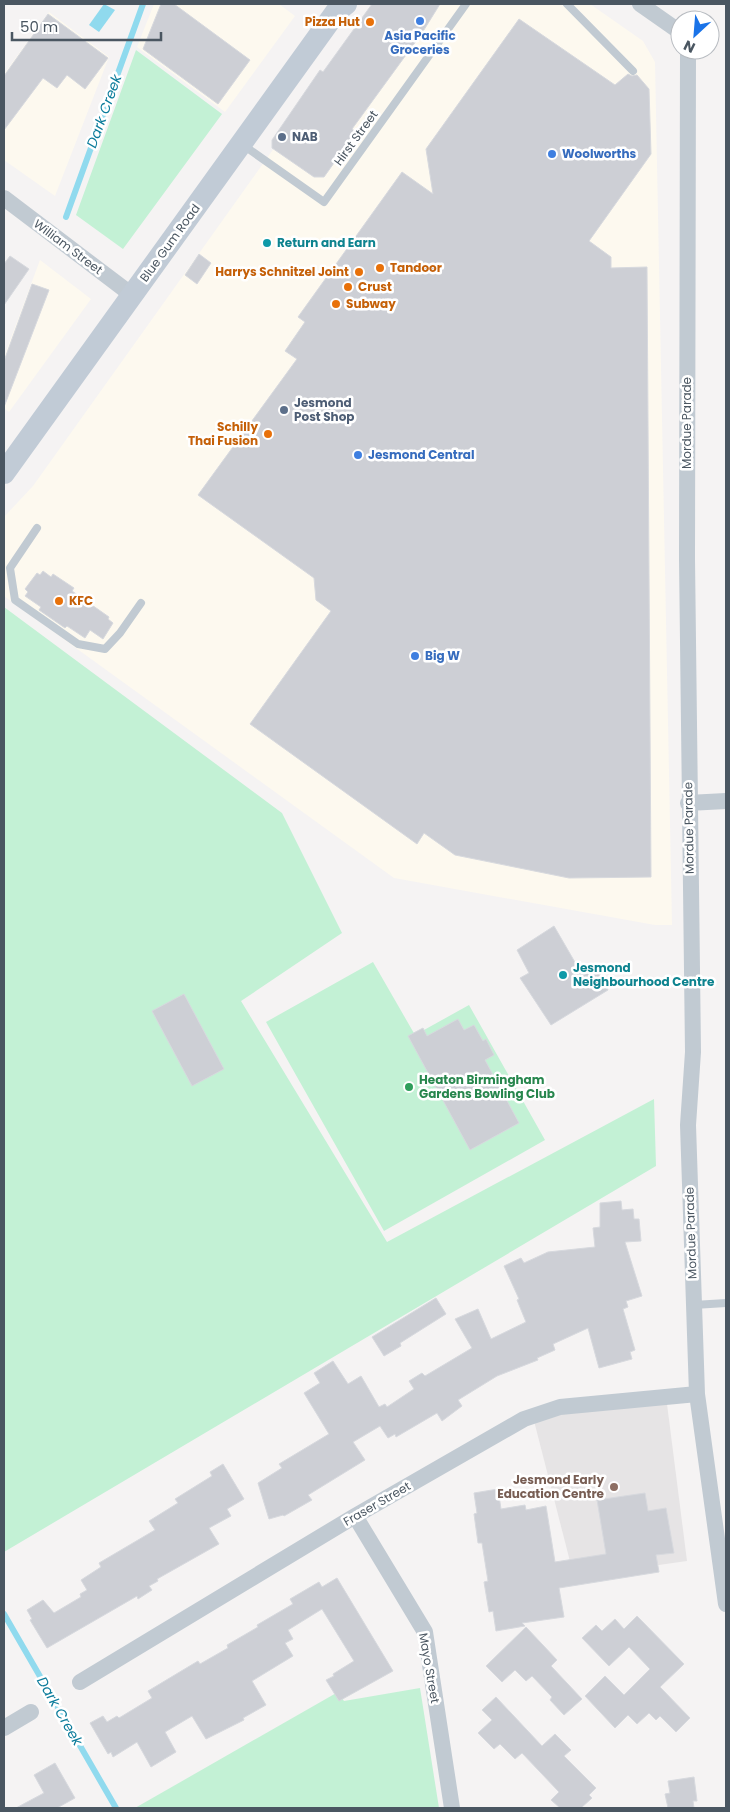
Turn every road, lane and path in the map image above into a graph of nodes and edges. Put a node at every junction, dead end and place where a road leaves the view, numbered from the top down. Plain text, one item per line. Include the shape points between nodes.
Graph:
1 (466, 4) edge
2 (567, 4) edge
3 (640, 4) edge
4 (336, 6) edge
5 (670, 25) edge
6 (688, 60) edge
7 (632, 70) dead end
8 (241, 144) junction
9 (4, 198) edge
10 (132, 295) junction
11 (4, 473) edge
12 (37, 528) dead end
13 (141, 602) dead end
14 (688, 802) junction
15 (726, 802) edge
16 (726, 1303) edge
17 (694, 1305) junction
18 (697, 1394) junction
19 (356, 1516) junction
20 (726, 1604) edge
21 (80, 1682) dead end
22 (30, 1712) dead end
23 (4, 1728) edge
24 (452, 1808) edge

1 - 8 lane, Hirst Street via 324,202
2 - 7 lane
3 - 5 street
4 - 8 main road, Blue Gum Road
6 - 14 street, Mordue Parade
8 - 10 main road, Blue Gum Road
9 - 10 street, William Street
10 - 11 main road, Blue Gum Road
12 - 13 lane via 10,568 15,600 78,644 105,649
14 - 15 street
14 - 17 street, Mordue Parade via 693,1052 688,1126
16 - 17 lane
17 - 18 street, Mordue Parade
18 - 19 street, Fraser Street via 560,1407 524,1418
18 - 20 street, Mordue Parade
19 - 21 street, Fraser Street
19 - 24 street, Mayo Street via 425,1632
22 - 23 street

